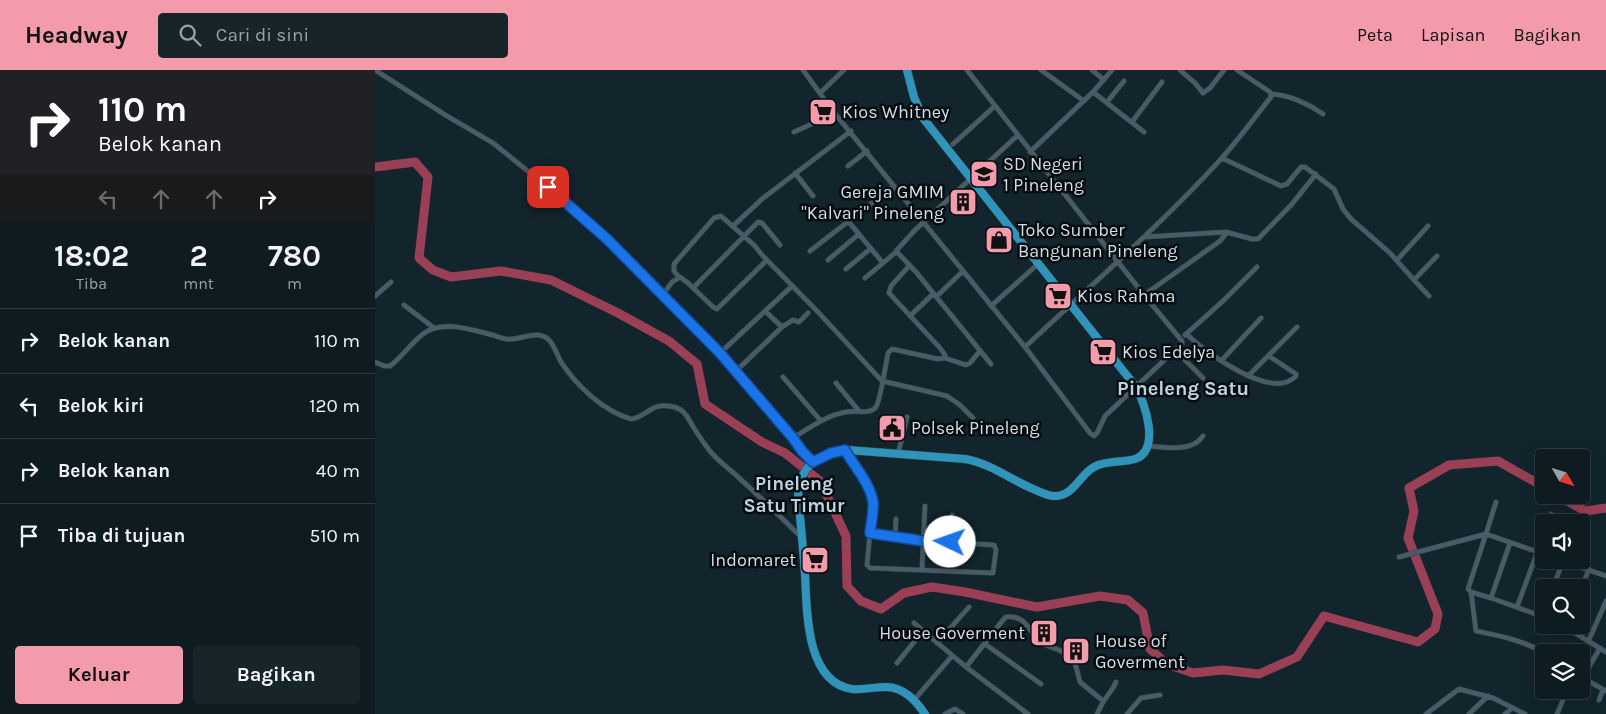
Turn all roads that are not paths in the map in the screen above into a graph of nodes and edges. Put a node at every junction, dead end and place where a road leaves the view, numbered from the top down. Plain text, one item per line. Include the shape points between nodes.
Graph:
1 (375, 70) edge
2 (803, 70) edge
3 (844, 70) edge
4 (907, 70) edge
5 (967, 70) edge
6 (1041, 70) edge
7 (1092, 70) edge
8 (1112, 70) edge
9 (1180, 70) edge
10 (1224, 70) edge
11 (1237, 70) edge
12 (1104, 80) junction
13 (1123, 81) dead end
14 (1162, 82) dead end
15 (1093, 92) junction
16 (820, 93) junction
17 (1272, 94) junction
18 (1084, 101) junction
19 (1107, 102) junction
20 (995, 106) junction
21 (833, 110) junction
22 (1323, 114) dead end
23 (1132, 122) junction
24 (851, 131) junction
25 (794, 132) dead end
26 (1144, 132) dead end
27 (1018, 136) junction
28 (953, 144) dead end
29 (867, 151) junction
30 (1030, 152) junction
31 (1222, 158) junction
32 (848, 166) dead end
33 (795, 173) junction
34 (1316, 174) junction
35 (971, 179) junction
36 (894, 186) junction
37 (813, 196) dead end
38 (848, 221) junction
39 (924, 222) junction
40 (733, 226) junction
41 (1428, 226) dead end
42 (1226, 232) junction
43 (859, 234) junction
44 (744, 235) junction
45 (1144, 237) junction
46 (780, 245) dead end
47 (871, 249) junction
48 (810, 251) dead end
49 (896, 252) junction
50 (1437, 256) dead end
51 (767, 260) junction
52 (828, 260) dead end
53 (1397, 260) junction
54 (1117, 261) junction
55 (883, 264) junction
56 (1038, 264) junction
57 (909, 266) junction
58 (1257, 267) dead end
59 (846, 269) dead end
60 (963, 271) junction
61 (679, 277) junction
62 (865, 278) dead end
63 (1414, 280) junction
64 (391, 282) dead end
65 (791, 286) junction
66 (693, 288) junction
67 (935, 295) junction
68 (1144, 295) junction
69 (375, 296) edge
70 (662, 296) junction
71 (1429, 296) dead end
72 (403, 304) dead end
73 (1070, 304) junction
74 (991, 306) junction
75 (765, 311) junction
76 (809, 313) dead end
77 (910, 316) junction
78 (1261, 318) dead end
79 (782, 327) junction
80 (1297, 327) dead end
81 (434, 328) junction
82 (1186, 334) junction
83 (1180, 339) junction
84 (1025, 347) junction
85 (1175, 350) junction
86 (980, 351) junction
87 (720, 353) junction
88 (1269, 356) junction
89 (945, 358) junction
90 (1221, 361) junction
91 (375, 362) edge
92 (991, 364) dead end
93 (736, 371) junction
94 (1249, 375) junction
95 (783, 377) dead end
96 (1203, 378) dead end
97 (882, 381) junction
98 (837, 383) dead end
99 (1136, 387) junction
100 (859, 411) junction
101 (907, 417) dead end
102 (973, 418) dead end
103 (821, 422) junction
104 (1203, 436) dead end
105 (793, 438) junction
106 (1148, 446) junction
107 (845, 450) junction
108 (898, 454) junction
109 (812, 463) junction
110 (1495, 502) dead end
111 (925, 506) dead end
112 (952, 515) dead end
113 (895, 519) dead end
114 (870, 533) junction
115 (1486, 534) junction
116 (895, 536) junction
117 (801, 537) junction
118 (923, 541) junction
119 (950, 542) junction
120 (1510, 543) junction
121 (1535, 551) edge
122 (1399, 557) dead end
123 (1535, 558) edge
124 (922, 569) junction
125 (1589, 569) joint
126 (1606, 576) edge
127 (1585, 579) edge
128 (1471, 592) junction
129 (1491, 598) junction
130 (1606, 601) edge
131 (969, 607) dead end
132 (1517, 607) junction
133 (1535, 613) edge
134 (914, 624) dead end
135 (923, 631) junction
136 (1579, 634) edge
137 (1589, 640) junction
138 (937, 643) junction
139 (985, 644) junction
140 (1535, 648) edge
141 (1600, 648) junction
142 (1606, 652) edge
143 (952, 656) junction
144 (897, 663) dead end
145 (1590, 664) edge
146 (966, 667) junction
147 (1116, 682) dead end
148 (1590, 682) edge
149 (1041, 684) dead end
150 (1605, 690) edge
151 (1160, 695) dead end
152 (1488, 696) junction
153 (1563, 699) edge
154 (914, 700) junction
155 (1599, 700) dead end
156 (1103, 702) junction
157 (1512, 708) junction
158 (925, 714) edge
159 (945, 714) edge
160 (963, 714) edge
161 (1027, 714) edge
162 (1097, 714) edge
163 (1127, 714) edge
164 (1426, 714) edge
165 (1469, 714) edge
166 (1505, 714) edge
167 (1525, 714) edge
168 (1557, 714) edge

1 - 70 street via 499,147 576,210
2 - 16 street
3 - 16 street
4 - 35 highway via 923,118
5 - 20 street
6 - 18 street
7 - 12 street
8 - 12 street
9 - 10 street via 1203,93
11 - 17 street
12 - 15 street
13 - 19 street
14 - 23 street
15 - 18 street
15 - 19 street
16 - 21 street
17 - 22 street via 1297,101
17 - 31 street
18 - 30 street
19 - 23 street
20 - 27 street
20 - 28 street
21 - 24 street
21 - 25 street
23 - 26 street
24 - 29 street
24 - 33 street
27 - 30 street
27 - 35 street
29 - 32 street
29 - 36 street
30 - 54 street
31 - 34 street via 1279,186 1287,184 1303,166
31 - 45 street
33 - 37 street
33 - 40 street
34 - 42 street via 1258,239
34 - 53 street via 1336,191 1351,219
35 - 39 street
35 - 56 highway
36 - 38 street
36 - 39 street
38 - 43 street
38 - 48 street
39 - 49 street
39 - 60 street
40 - 44 street
40 - 61 street via 721,216 714,218 673,264
41 - 53 street
42 - 45 street
42 - 68 street via 1220,240
43 - 47 street
43 - 52 street
44 - 46 street via 759,222
44 - 51 street
44 - 66 street
45 - 54 street
47 - 55 street
47 - 59 street
49 - 55 street
49 - 57 street
50 - 63 street
51 - 65 street
51 - 66 street via 717,309
53 - 63 street
54 - 68 street
54 - 73 street
55 - 62 street
56 - 73 highway
56 - 74 street
57 - 67 street
57 - 77 street via 891,286 889,293
58 - 82 street
60 - 67 street
60 - 74 street
61 - 66 street
61 - 70 street
63 - 71 street
64 - 69 street
65 - 75 street
65 - 97 street
67 - 77 street
67 - 86 street
68 - 83 street
70 - 87 street
72 - 81 street
73 - 84 street
73 - 99 highway
74 - 84 street
75 - 79 street
75 - 87 street
76 - 79 street via 799,322 793,320
77 - 89 street
78 - 90 street
79 - 93 street
80 - 88 street
81 - 91 street via 423,333 390,366
81 - 117 street via 450,326 511,339 542,336 550,341 561,362 580,384 609,409 630,419 657,406 681,409 711,452
82 - 83 street
82 - 90 street
83 - 85 street via 1182,344
84 - 99 street via 1093,435 1103,418
85 - 96 street
85 - 99 street
86 - 89 street via 966,365
86 - 92 street
87 - 93 street
88 - 94 street
88 - 94 street via 1296,376 1289,382 1273,384
89 - 97 street via 941,360 892,349
90 - 94 street
93 - 105 street
95 - 103 street
97 - 100 street via 876,408 869,412
97 - 102 street via 947,396
98 - 100 street
99 - 106 highway via 1146,410
100 - 103 street via 841,413
101 - 108 street
103 - 105 street
104 - 106 street via 1197,443 1184,447
105 - 109 street
106 - 108 highway via 1136,459 1095,466 1084,473 1066,494 1055,496 972,461
107 - 108 highway
107 - 109 highway
107 - 114 street via 872,498
109 - 117 highway via 799,486
110 - 115 street
111 - 118 street
112 - 119 street
113 - 116 street
114 - 116 street
114 - 124 street via 868,567
115 - 120 street
115 - 122 street
115 - 128 street via 1467,589
116 - 118 street
117 - 154 highway via 813,652 825,672 844,688 887,687 906,693
118 - 119 street
118 - 124 street
119 - 124 street via 994,545 993,573
120 - 121 street
120 - 129 street
123 - 132 street
125 - 126 street
125 - 127 street
128 - 129 street
128 - 140 street via 1476,631
129 - 132 street
130 - 137 street
131 - 138 street
132 - 133 street
134 - 135 street
135 - 138 street
135 - 144 street
136 - 137 street
137 - 141 street
138 - 143 street
139 - 146 street
139 - 149 street
139 - 156 street via 1006,617 1020,620 1042,643 1071,658 1080,682
141 - 142 street
141 - 145 street
143 - 146 street
143 - 154 street
146 - 161 street
147 - 156 street
148 - 150 street
150 - 155 street
151 - 163 street via 1141,698
152 - 157 street
152 - 164 street via 1459,689
152 - 165 street
153 - 168 street
154 - 158 highway
156 - 162 street
157 - 166 street
157 - 167 street
159 - 160 street via 955,708

